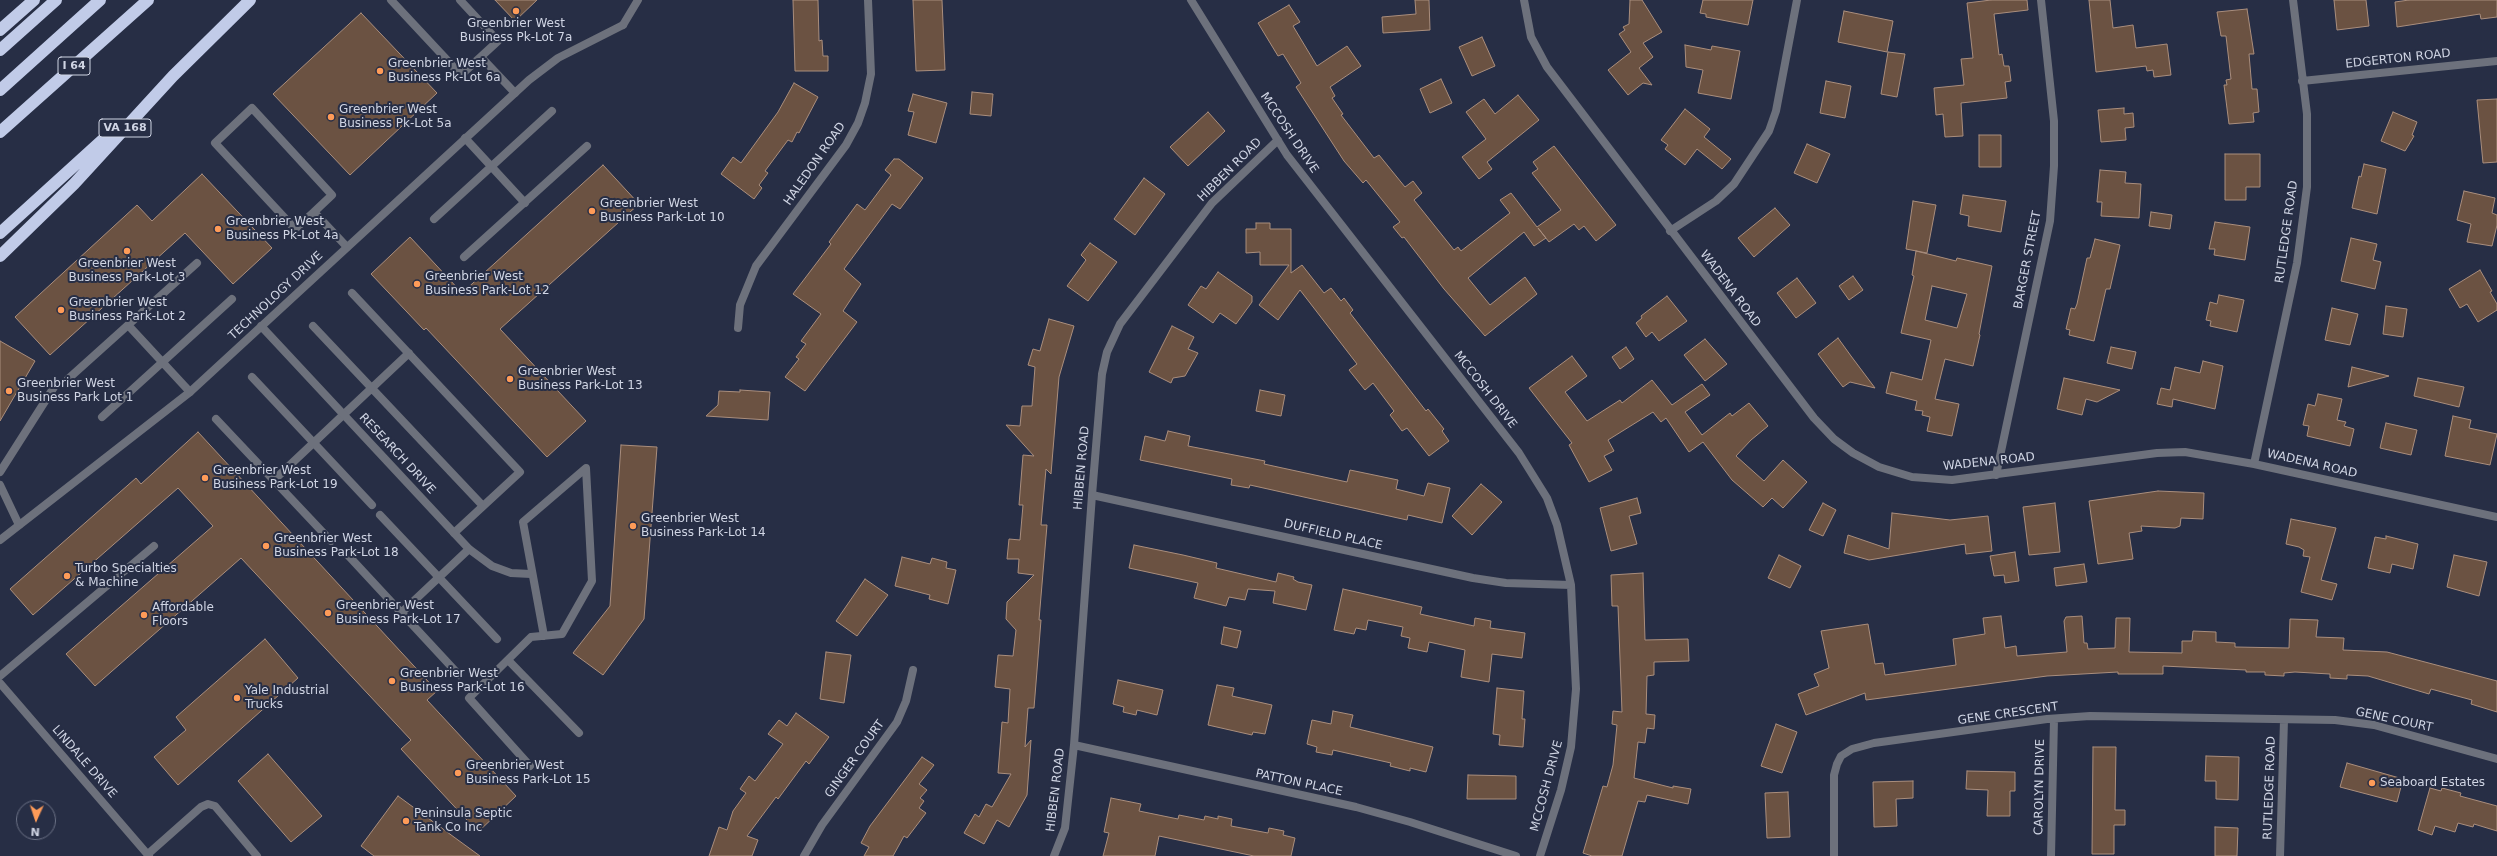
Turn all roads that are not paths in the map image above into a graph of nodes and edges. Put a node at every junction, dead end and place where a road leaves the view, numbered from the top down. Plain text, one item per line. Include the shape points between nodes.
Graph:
1 (34, 0) edge
2 (56, 0) edge
3 (100, 0) edge
4 (148, 0) edge
5 (250, 0) edge
6 (391, 0) edge
7 (460, 0) edge
8 (638, 0) edge
9 (868, 0) edge
10 (1190, 0) edge
11 (1524, 0) edge
12 (1797, 0) edge
13 (2041, 0) edge
14 (2293, 0) edge
15 (0, 30) edge
16 (0, 50) edge
17 (481, 57) junction
18 (2497, 60) edge
19 (173, 76) junction
20 (2302, 81) junction
21 (0, 90) edge
22 (515, 92) junction
23 (552, 111) dead end
24 (0, 132) edge
25 (465, 138) junction
26 (1278, 140) junction
27 (587, 146) dead end
28 (492, 166) junction
29 (525, 203) junction
30 (314, 212) junction
31 (434, 219) dead end
32 (1670, 231) junction
33 (0, 233) edge
34 (347, 247) junction
35 (0, 256) edge
36 (464, 258) dead end
37 (197, 263) dead end
38 (352, 293) dead end
39 (232, 299) dead end
40 (128, 325) junction
41 (261, 326) junction
42 (313, 326) dead end
43 (738, 328) dead end
44 (409, 354) junction
45 (162, 362) junction
46 (252, 377) dead end
47 (68, 379) dead end
48 (56, 384) dead end
49 (372, 388) junction
50 (190, 392) junction
51 (344, 414) junction
52 (102, 417) dead end
53 (216, 419) dead end
54 (314, 443) junction
55 (2254, 464) junction
56 (0, 472) edge
57 (1996, 475) junction
58 (274, 480) junction
59 (0, 485) edge
60 (1092, 495) junction
61 (372, 505) dead end
62 (483, 506) junction
63 (380, 515) dead end
64 (2497, 517) edge
65 (19, 525) junction
66 (454, 533) junction
67 (0, 540) edge
68 (331, 541) dead end
69 (154, 546) dead end
70 (469, 549) junction
71 (345, 552) dead end
72 (531, 574) junction
73 (439, 577) junction
74 (1571, 585) junction
75 (401, 612) junction
76 (544, 636) junction
77 (497, 640) dead end
78 (508, 660) junction
79 (913, 670) dead end
80 (459, 675) dead end
81 (0, 676) edge
82 (0, 683) edge
83 (2054, 719) junction
84 (2284, 720) junction
85 (579, 733) dead end
86 (1074, 745) junction
87 (2497, 759) edge
88 (530, 766) dead end
89 (149, 855) edge
90 (258, 856) edge
91 (804, 856) edge
92 (1054, 856) edge
93 (1516, 856) edge
94 (1540, 856) edge
95 (1834, 856) edge
96 (2051, 856) edge
97 (2280, 856) edge

1 - 15 highway
2 - 16 highway
3 - 21 highway
4 - 24 highway, I 64
5 - 19 highway, VA 168
6 - 17 street via 461,75
7 - 17 street via 498,41
8 - 22 street, TECHNOLOGY DRIVE via 623,25 558,58
9 - 43 street, HALEDON ROAD via 871,74 858,123 846,145 756,266 740,305
10 - 26 street, MCCOSH DRIVE
11 - 32 street, WADENA ROAD via 1531,37 1547,67
12 - 32 street via 1776,110 1769,131 1734,184 1716,201
13 - 57 street, BARGER STREET via 2054,121 2050,221
14 - 20 street, RUTLEDGE ROAD
17 - 22 street
18 - 20 street, EDGERTON ROAD
19 - 33 highway
19 - 35 highway, VA 168 via 74,184
20 - 55 street, RUTLEDGE ROAD via 2307,114 2307,187 2298,263
22 - 25 street, TECHNOLOGY DRIVE
23 - 28 street
25 - 28 street
25 - 34 street, TECHNOLOGY DRIVE
26 - 60 street, HIBBEN ROAD via 1212,203 1120,324 1107,352 1102,374
26 - 74 street, MCCOSH DRIVE via 1369,263 1519,453 1546,498 1557,525
27 - 29 street
28 - 29 street
28 - 31 street
29 - 36 street
30 - 30 street via 332,195 252,108 214,143 295,230
30 - 34 street
32 - 57 street, WADENA ROAD via 1814,418 1853,454 1879,467 1912,477 1952,480
34 - 41 street, TECHNOLOGY DRIVE
37 - 40 street
38 - 44 street
39 - 45 street
40 - 45 street
40 - 47 street
41 - 50 street, TECHNOLOGY DRIVE
41 - 51 street, RESEARCH DRIVE
42 - 49 street
44 - 49 street
44 - 62 street via 520,472
45 - 50 street
45 - 52 street
46 - 54 street
48 - 56 street
49 - 51 street
49 - 62 street
50 - 65 street, TECHNOLOGY DRIVE
51 - 54 street
51 - 66 street, RESEARCH DRIVE
53 - 58 street
54 - 58 street
54 - 61 street
55 - 57 street, WADENA ROAD via 2185,452 2157,453
55 - 64 street, WADENA ROAD
58 - 68 street
59 - 65 street
60 - 74 street, DUFFIELD PLACE via 1473,578 1506,583
60 - 86 street, HIBBEN ROAD
62 - 66 street
63 - 73 street
65 - 67 street, TECHNOLOGY DRIVE
66 - 70 street, RESEARCH DRIVE
69 - 81 street
70 - 72 street, RESEARCH DRIVE via 492,566 511,573
70 - 73 street
71 - 75 street
72 - 76 street
72 - 76 street via 523,522 586,468 592,582 562,634
73 - 75 street
73 - 77 street
74 - 94 street, MCCOSH DRIVE via 1575,646 1571,747 1561,790
75 - 80 street
76 - 78 street via 531,637
78 - 85 street
78 - 88 street via 469,698
79 - 91 street, GINGER COURT via 906,701 897,722 822,825
82 - 89 street, LINDALE DRIVE
83 - 84 street, GENE CRESCENT via 2090,716
83 - 95 street, GENE CRESCENT via 1874,743 1852,749 1841,756 1834,775
83 - 96 street, CAROLYN DRIVE
84 - 87 street, GENE COURT via 2335,720 2374,725
84 - 97 street, RUTLEDGE ROAD
86 - 92 street, HIBBEN ROAD via 1065,828
86 - 93 street, PATTON PLACE via 1356,807
89 - 90 street via 201,807 208,804 216,806

